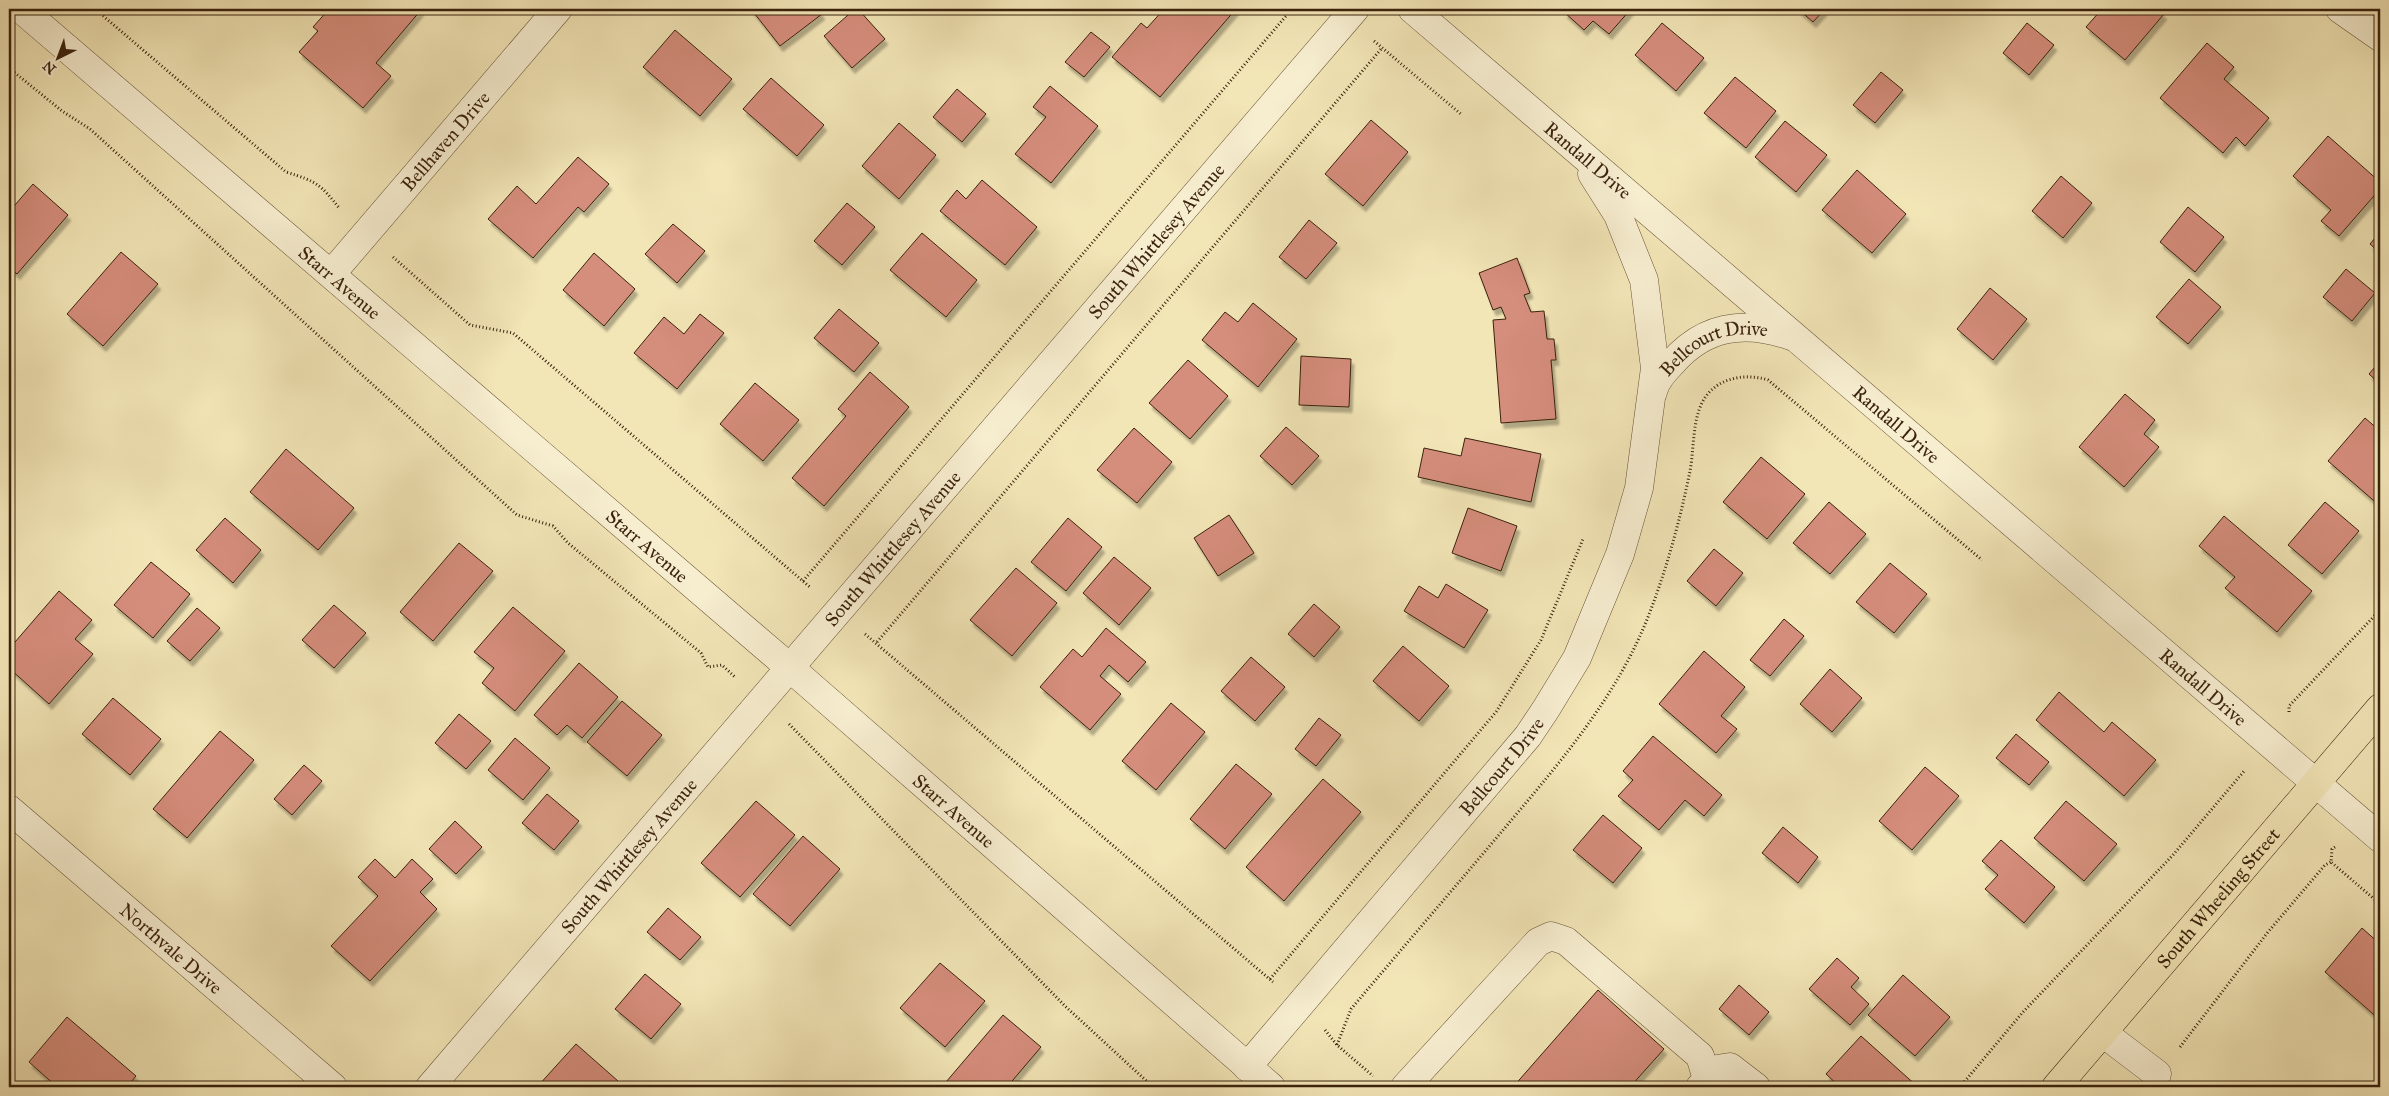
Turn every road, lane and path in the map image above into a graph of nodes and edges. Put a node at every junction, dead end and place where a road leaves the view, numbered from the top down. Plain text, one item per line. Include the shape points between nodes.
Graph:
1 (21, 9) edge
2 (95, 9) edge
3 (558, 9) edge
4 (1292, 9) edge
5 (1412, 9) edge
6 (2340, 9) edge
7 (1351, 14) edge
8 (2380, 37) edge
9 (1382, 48) junction
10 (9, 68) edge
11 (1462, 115) dead end
12 (1574, 148) junction
13 (366, 233) junction
14 (332, 273) junction
15 (1804, 343) junction
16 (1650, 408) junction
17 (1583, 539) dead end
18 (1982, 560) dead end
19 (803, 581) junction
20 (838, 610) junction
21 (2380, 610) edge
22 (877, 642) junction
23 (789, 666) junction
24 (761, 700) junction
25 (2380, 708) edge
26 (2268, 742) junction
27 (2317, 784) junction
28 (9, 809) edge
29 (2380, 838) edge
30 (2331, 862) dead end
31 (1270, 979) junction
32 (1299, 1006) junction
33 (2103, 1033) junction
34 (1337, 1046) junction
35 (1247, 1067) junction
36 (2157, 1074) joint
37 (1704, 1083) edge
38 (1392, 1084) edge
39 (333, 1087) edge
40 (430, 1087) edge
41 (1153, 1087) edge
42 (1270, 1087) edge
43 (1756, 1087) edge
44 (1960, 1087) edge
45 (2056, 1087) edge

1 - 14 street, Starr Avenue
2 - 13 path via 286,172 314,181
3 - 13 street, Bellhaven Drive
4 - 19 path
5 - 12 street, Randall Drive
6 - 8 street
7 - 9 path
7 - 20 street, South Whittlesey Avenue
9 - 11 path
9 - 22 path
10 - 24 path via 90,129 517,515 553,526 568,544 700,653 708,667 722,665
12 - 15 street, Randall Drive
12 - 16 street, Bellcourt Drive via 1618,215 1644,280 1655,368
13 - 14 street, Bellhaven Drive
13 - 19 path via 470,325 513,333
14 - 23 street, Starr Avenue
15 - 16 street, Bellcourt Drive via 1765,328 1743,326 1720,330 1695,340 1667,368 1654,387
15 - 26 street, Randall Drive
16 - 32 street, Bellcourt Drive via 1634,509 1600,606 1573,665 1546,710 1512,756
17 - 31 path via 1541,640 1500,706
18 - 34 path via 1768,380 1746,376 1721,383 1700,406 1690,474 1674,543 1648,619 1616,685 1519,811 1351,1009
19 - 20 path
20 - 22 path
20 - 23 street, South Whittlesey Avenue
21 - 26 path via 2289,706 2289,716
22 - 31 path
23 - 24 street, South Whittlesey Avenue
23 - 35 street, Starr Avenue
24 - 40 street, South Whittlesey Avenue
24 - 41 path via 804,738 1064,1006
25 - 27 main road, South Wheeling Street
26 - 27 street, Randall Drive
26 - 44 path via 2173,855 2023,1012
27 - 29 street, Randall Drive
27 - 33 main road, South Wheeling Street
28 - 39 street, Northvale Drive
30 - 36 path via 2268,932
31 - 32 path
32 - 34 path
32 - 35 street, Bellcourt Drive
33 - 36 street
33 - 45 main road, South Wheeling Street
34 - 38 path
35 - 42 street, Starr Avenue
37 - 38 street via 1700,1056 1566,941 1551,936 1538,942
37 - 43 street via 1717,1069 1730,1068

